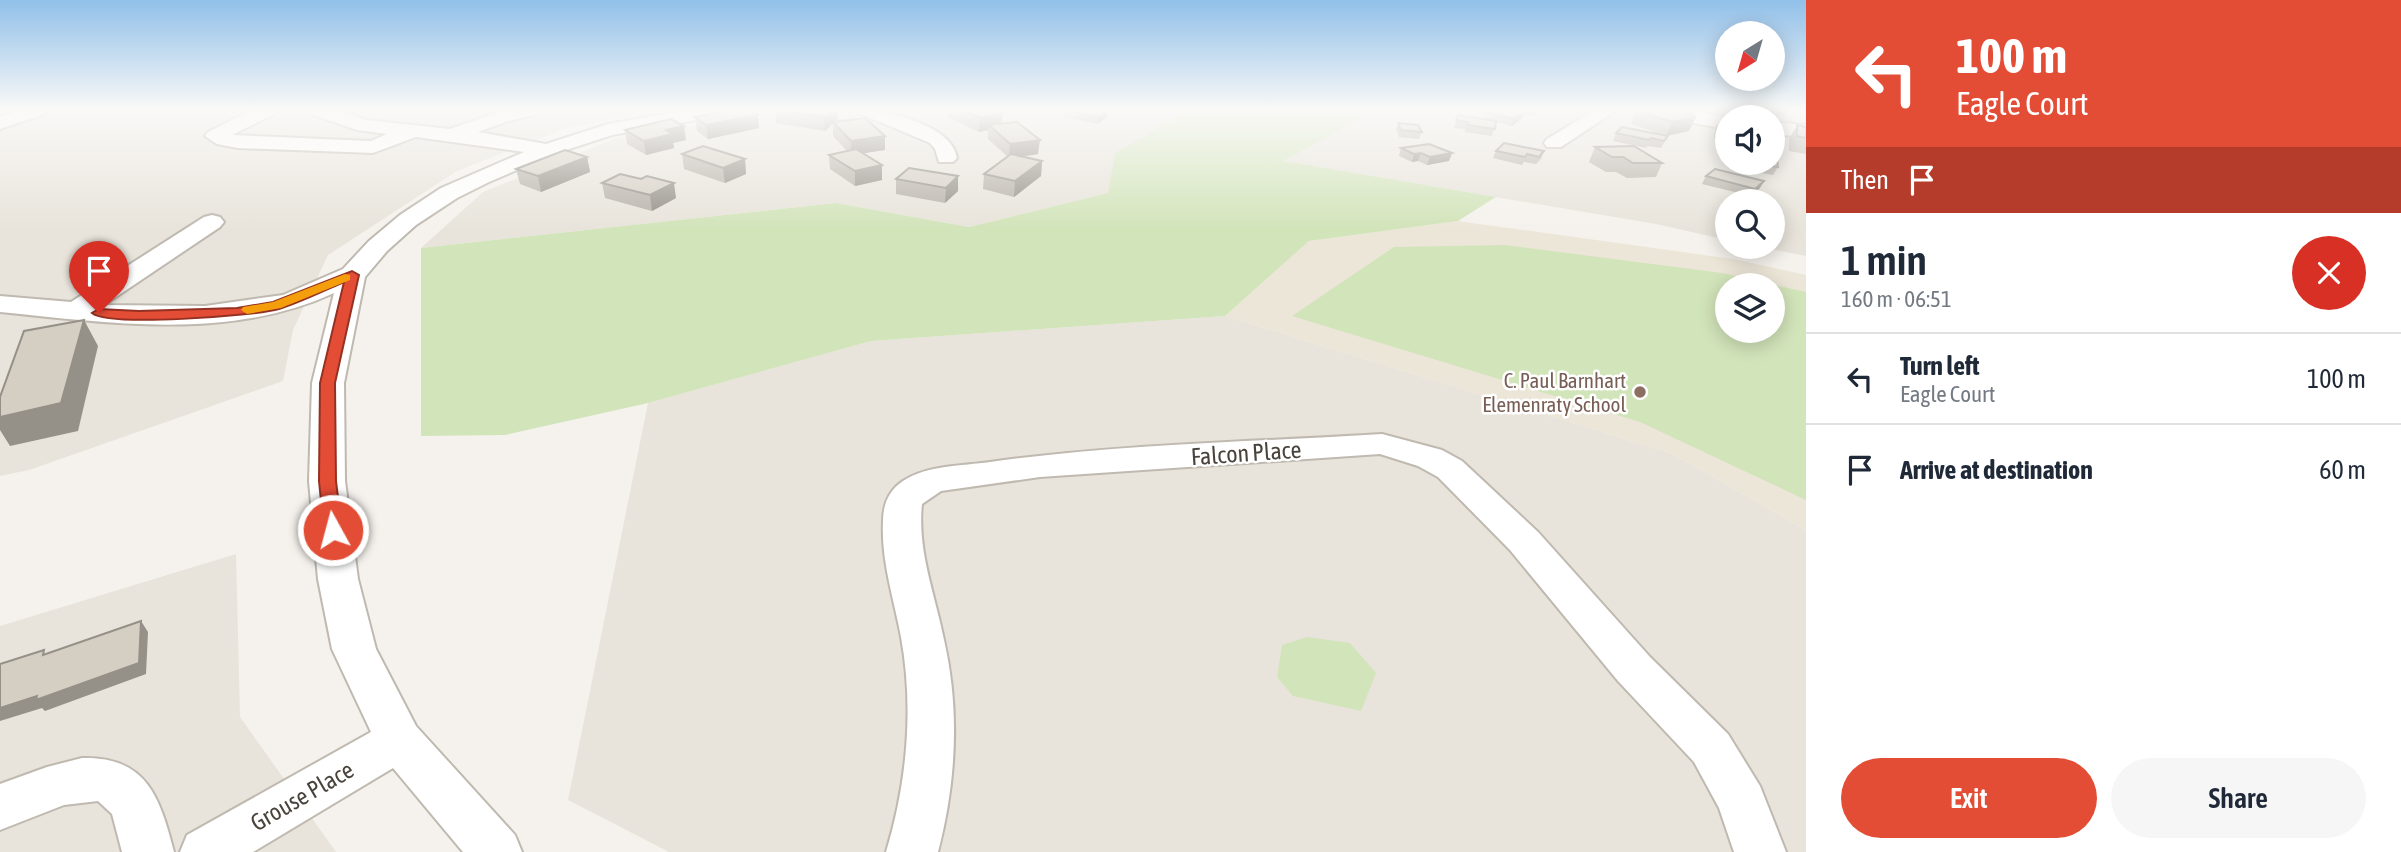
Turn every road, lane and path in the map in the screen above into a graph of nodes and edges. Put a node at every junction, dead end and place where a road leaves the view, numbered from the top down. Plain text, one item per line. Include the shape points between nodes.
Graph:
1 (547, 150) edge
2 (945, 150) edge
3 (946, 158) dead end
4 (212, 222) dead end
5 (352, 275) junction
6 (0, 304) edge
7 (276, 306) junction
8 (76, 311) junction
9 (341, 323) junction
10 (399, 740) junction
11 (0, 807) edge
12 (148, 852) edge
13 (206, 852) edge
14 (496, 852) edge
15 (912, 852) edge
16 (1760, 852) edge

1 - 5 street via 449,193 408,220
2 - 3 street
4 - 8 street
5 - 7 street
5 - 9 street
6 - 8 street
7 - 8 street via 202,315 121,316
7 - 9 street via 314,312
9 - 10 street via 328,395 327,481 338,579 354,649
10 - 13 street, Grouse Place
10 - 14 street
11 - 12 street via 78,780 106,778 125,792 136,810
15 - 16 street, Falcon Place via 921,822 931,740 926,656 901,529 904,500 916,489 933,481 1040,466 1382,444 1450,469 1524,541 1634,669 1711,748 1742,802

